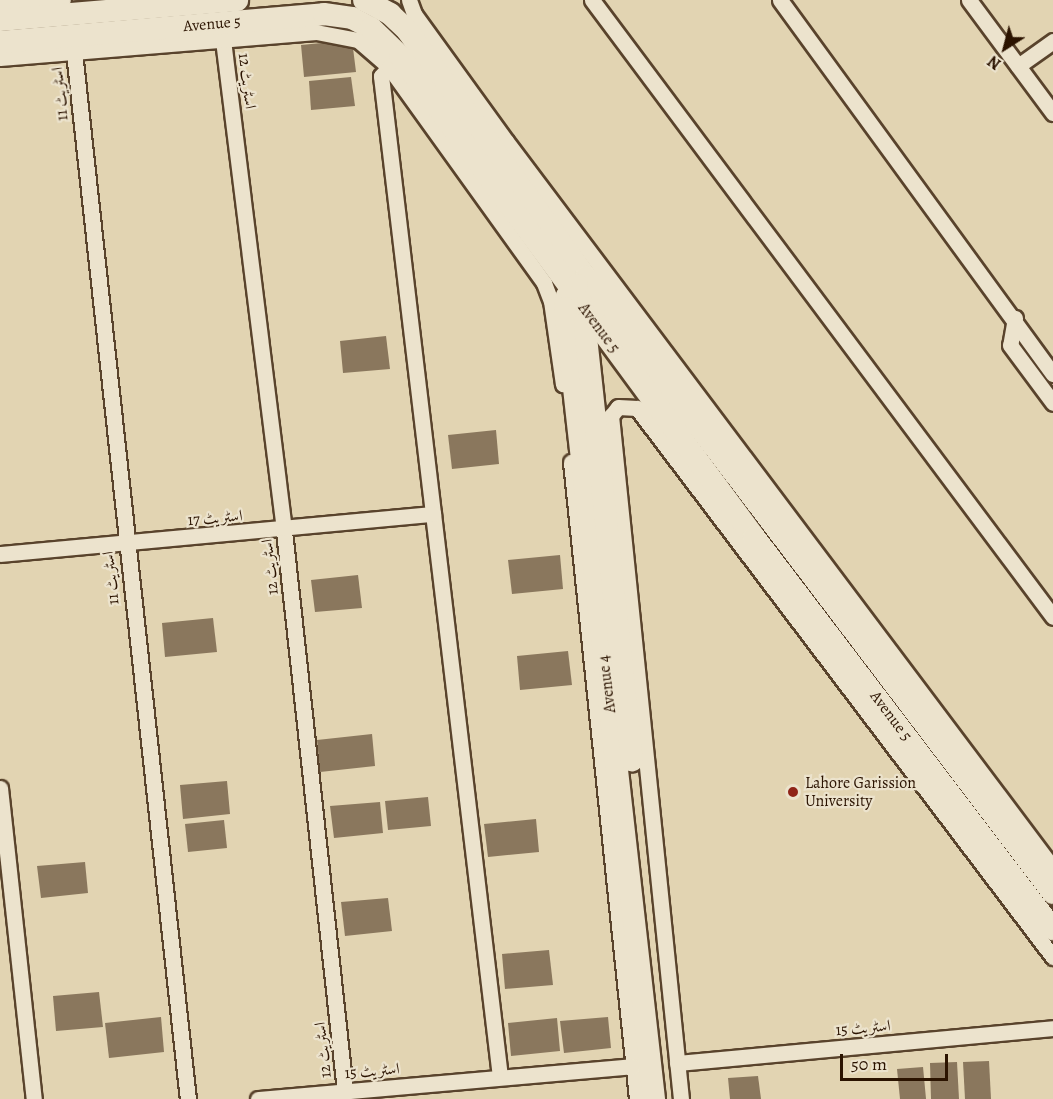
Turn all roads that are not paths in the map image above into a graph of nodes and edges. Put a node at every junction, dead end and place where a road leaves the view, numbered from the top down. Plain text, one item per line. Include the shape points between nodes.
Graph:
1 (63, 0) edge
2 (237, 0) edge
3 (409, 0) edge
4 (592, 0) edge
5 (780, 0) edge
6 (969, 0) edge
7 (0, 5) edge
8 (350, 6) edge
9 (399, 11) edge
10 (0, 20) edge
11 (223, 40) junction
12 (1053, 41) edge
13 (0, 42) edge
14 (74, 52) junction
15 (0, 58) edge
16 (1018, 66) junction
17 (389, 67) junction
18 (1053, 113) edge
19 (578, 284) junction
20 (596, 308) junction
21 (1015, 318) junction
22 (1053, 374) edge
23 (1053, 404) edge
24 (433, 514) junction
25 (284, 531) junction
26 (125, 544) junction
27 (0, 554) edge
28 (1053, 617) edge
29 (0, 788) edge
30 (1053, 868) edge
31 (1053, 893) edge
32 (1053, 929) edge
33 (1053, 957) edge
34 (1053, 1028) edge
35 (677, 1064) junction
36 (633, 1066) junction
37 (500, 1077) junction
38 (345, 1091) junction
39 (34, 1099) edge
40 (188, 1099) edge
41 (258, 1099) edge
42 (637, 1099) edge
43 (654, 1099) edge
44 (668, 1099) edge
45 (681, 1099) edge

1 - 7 street
2 - 10 main road, Avenue 5
3 - 30 street via 414,14 506,141
4 - 28 street
5 - 21 street
6 - 16 street
8 - 9 main road, Avenue 5
8 - 13 main road, Avenue 5
8 - 19 main road, Avenue 5 via 400,56
9 - 19 main road, Avenue 5
11 - 14 street
11 - 17 street via 331,33 358,40
11 - 25 street, اسٹریٹ 12
12 - 16 street
14 - 15 street
14 - 26 street, اسٹریٹ 11
16 - 18 street
17 - 24 street via 381,76
17 - 36 street via 527,258 551,301 566,412
19 - 20 main road, Avenue 5
19 - 43 main road, Avenue 4 via 565,301
20 - 31 main road, Avenue 5
20 - 32 main road, Avenue 5
20 - 44 main road, Avenue 4 via 585,328
21 - 22 street
21 - 23 street via 1010,345
24 - 25 street, اسٹریٹ 17
24 - 37 street
25 - 26 street, اسٹریٹ 17
25 - 38 street, اسٹریٹ 12
26 - 27 street, اسٹریٹ 17
26 - 40 street, اسٹریٹ 11
29 - 39 street
33 - 35 street via 702,491 637,408 624,405 611,416
34 - 35 street, اسٹریٹ 15
35 - 45 street
36 - 37 street, اسٹریٹ 15
36 - 42 street
37 - 38 street, اسٹریٹ 15
38 - 41 street, اسٹریٹ 15

